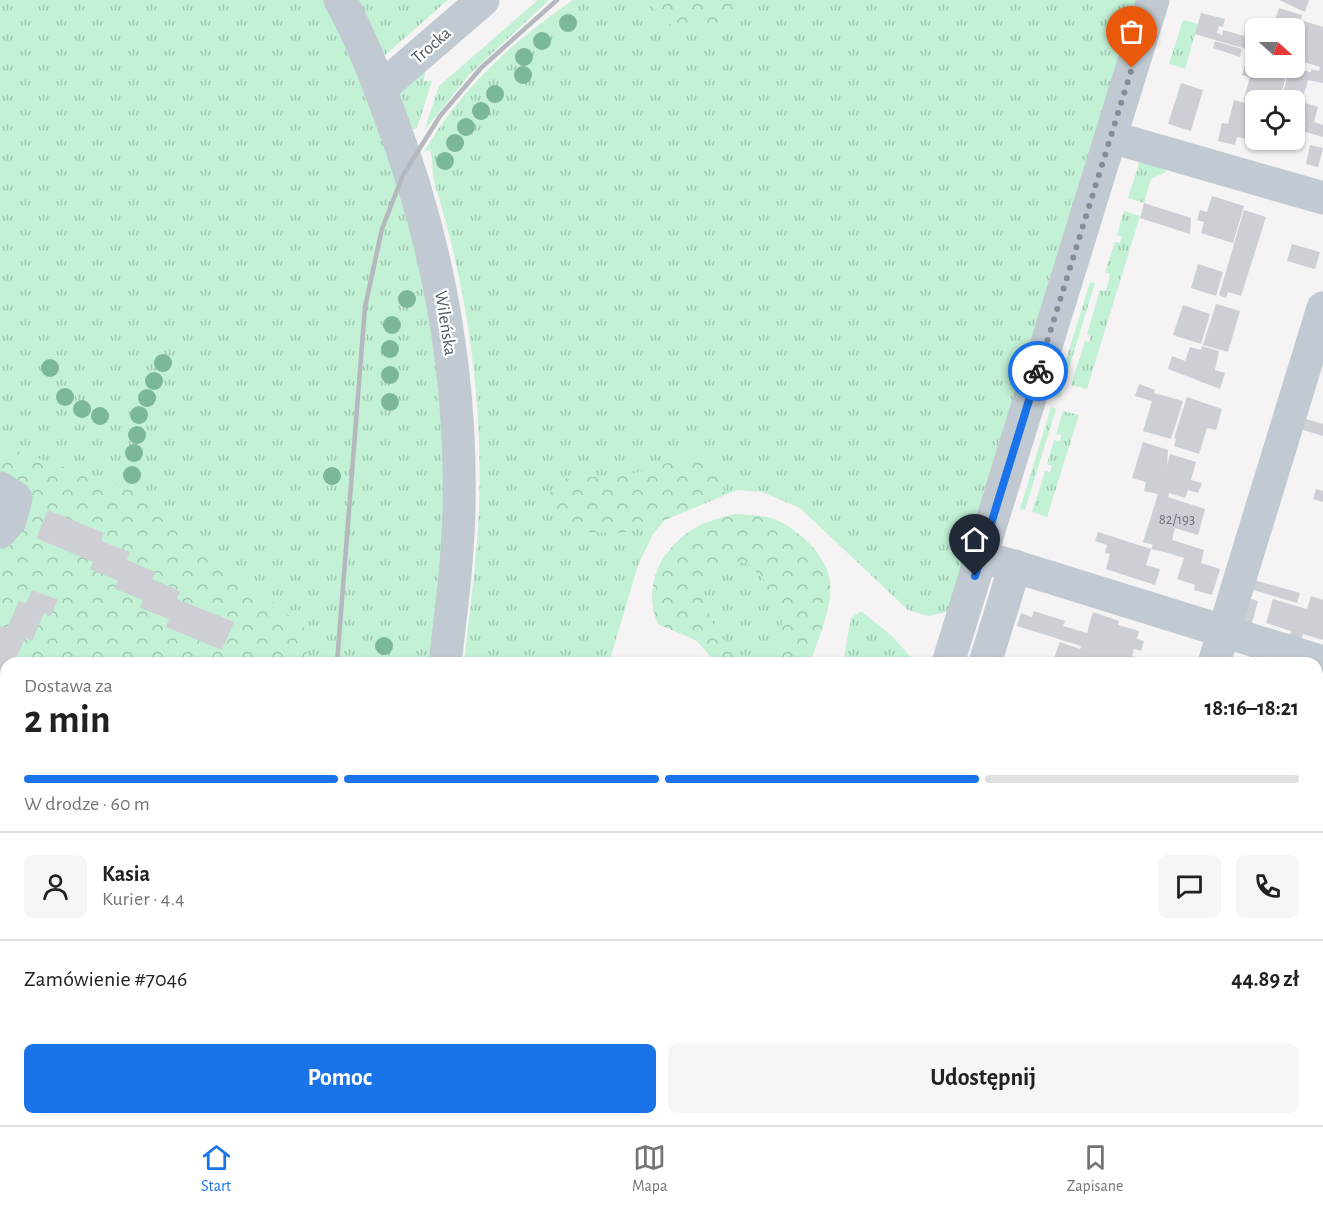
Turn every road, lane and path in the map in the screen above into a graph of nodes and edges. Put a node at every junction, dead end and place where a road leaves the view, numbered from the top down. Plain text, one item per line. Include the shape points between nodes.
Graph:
1 (340, 0) edge
2 (483, 0) edge
3 (1153, 0) edge
4 (380, 89) junction
5 (1126, 141) junction
6 (1323, 198) edge
7 (1323, 308) edge
8 (0, 488) edge
9 (0, 532) edge
10 (981, 556) junction
11 (1015, 566) junction
12 (1223, 631) junction
13 (446, 657) edge
14 (950, 657) edge
15 (987, 657) edge
16 (1216, 657) edge
17 (1307, 657) edge

1 - 4 street, Wileńska
2 - 4 street, Trocka
3 - 5 street
4 - 13 street, Wileńska via 423,211 451,351 459,510
5 - 6 street
5 - 10 street
7 - 12 street
8 - 9 street via 16,498 10,521
10 - 11 street
10 - 14 street
11 - 12 street
11 - 15 street
12 - 16 street
12 - 17 street

